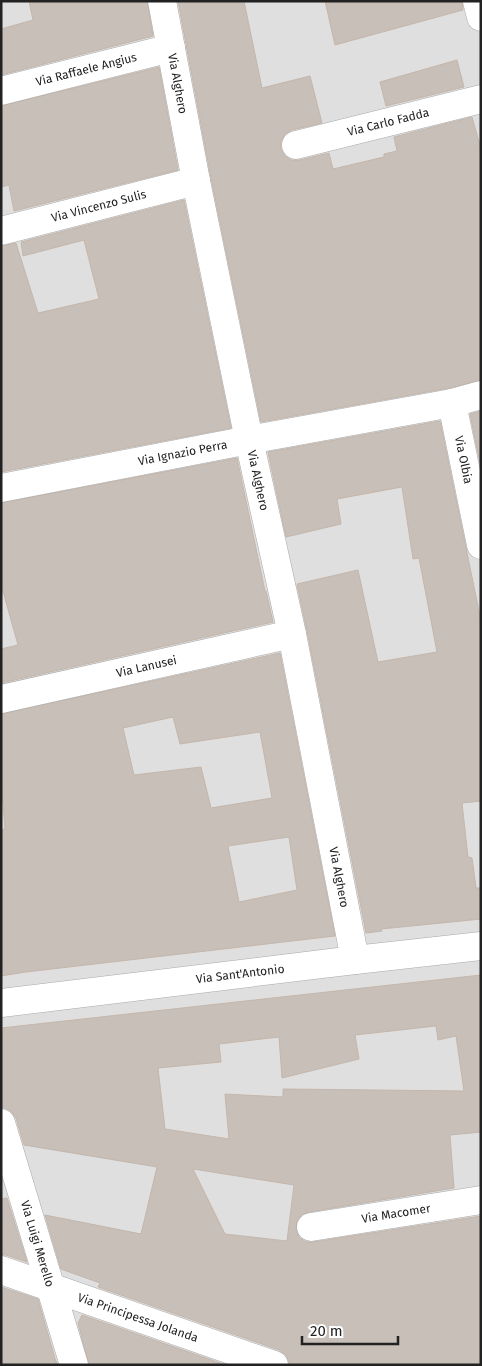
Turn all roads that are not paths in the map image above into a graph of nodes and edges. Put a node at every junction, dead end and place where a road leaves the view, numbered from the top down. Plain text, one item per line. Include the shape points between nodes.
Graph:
1 (162, 1) edge
2 (477, 1) edge
3 (481, 17) edge
4 (171, 48) junction
5 (1, 91) edge
6 (481, 99) edge
7 (296, 145) dead end
8 (196, 181) junction
9 (1, 231) edge
10 (481, 395) edge
11 (452, 402) junction
12 (249, 440) junction
13 (1, 488) edge
14 (481, 545) edge
15 (292, 634) junction
16 (1, 699) edge
17 (481, 946) edge
18 (355, 960) junction
19 (1, 1003) edge
20 (1, 1123) edge
21 (481, 1200) edge
22 (311, 1227) dead end
23 (1, 1270) edge
24 (51, 1287) junction
25 (74, 1365) edge
26 (274, 1365) edge

1 - 4 street, Via Alghero
2 - 3 street
4 - 5 street, Via Raffaele Angius
4 - 8 street, Via Alghero
6 - 7 street, Via Carlo Fadda
8 - 9 street, Via Vincenzo Sulis
8 - 12 street, Via Alghero
10 - 11 street, Via Ignazio Perra
11 - 12 street, Via Ignazio Perra
11 - 14 street, Via Olbia
12 - 13 street, Via Ignazio Perra
12 - 15 street, Via Alghero
15 - 16 street, Via Lanusei
15 - 18 street, Via Alghero
17 - 18 street, Via Sant'Antonio
18 - 19 street, Via Sant'Antonio
20 - 24 street, Via Luigi Merello
21 - 22 street, Via Macomer
23 - 24 street, Via Principessa Jolanda
24 - 25 street, Via Luigi Merello
24 - 26 street, Via Principessa Jolanda

